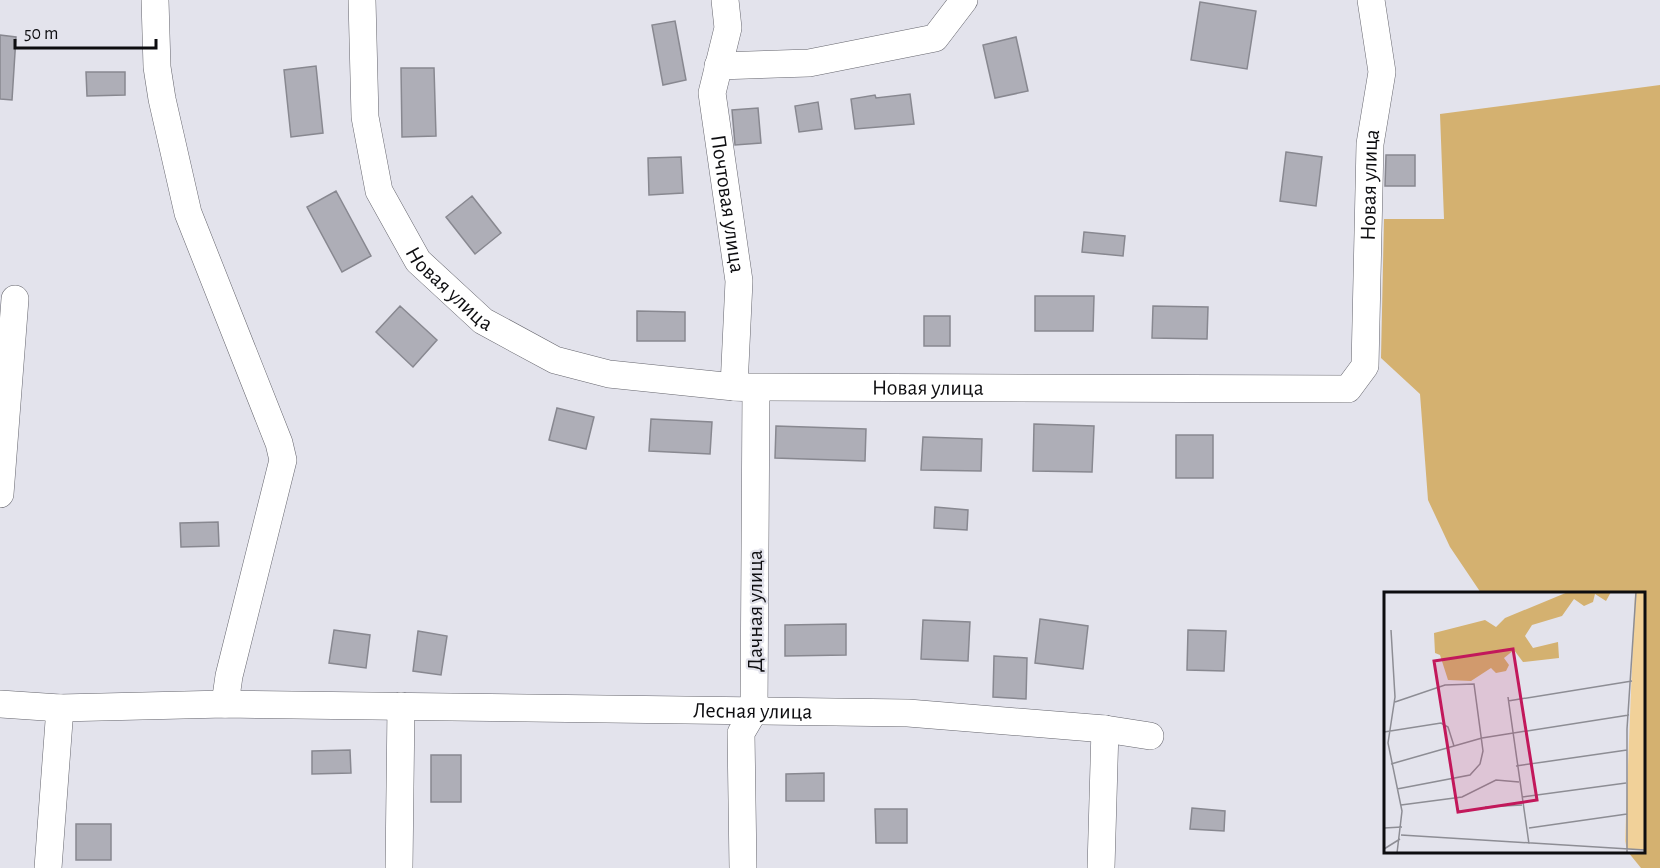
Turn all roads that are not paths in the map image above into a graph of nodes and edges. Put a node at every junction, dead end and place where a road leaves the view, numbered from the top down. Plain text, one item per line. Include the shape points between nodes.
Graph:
1 (155, 0) edge
2 (362, 0) edge
3 (724, 0) edge
4 (964, 0) edge
5 (1371, 0) edge
6 (718, 66) junction
7 (15, 299) dead end
8 (745, 387) junction
9 (0, 494) edge
10 (0, 704) edge
11 (225, 704) junction
12 (401, 706) junction
13 (60, 708) junction
14 (754, 711) junction
15 (1105, 729) junction
16 (1150, 736) dead end
17 (48, 868) edge
18 (399, 868) edge
19 (743, 868) edge
20 (1101, 868) edge

1 - 11 street via 157,67 188,213 283,460
2 - 8 street, Новая улица via 365,117 378,191 418,261 483,321 555,360 609,374
3 - 6 street, Почтовая улица via 729,28
4 - 6 street via 935,38 809,63
5 - 8 street, Новая улица via 1382,72 1370,144 1365,366 1348,389
6 - 8 street, Почтовая улица via 712,93 739,281
7 - 9 street
8 - 14 street, Дачная улица
10 - 13 street, Лесная улица
11 - 12 street, Лесная улица
11 - 13 street, Лесная улица
12 - 14 street, Лесная улица
12 - 18 street
13 - 17 street
14 - 15 street, Лесная улица via 908,713
14 - 19 street, Дачная улица via 741,733
15 - 16 street, Лесная улица
15 - 20 street

